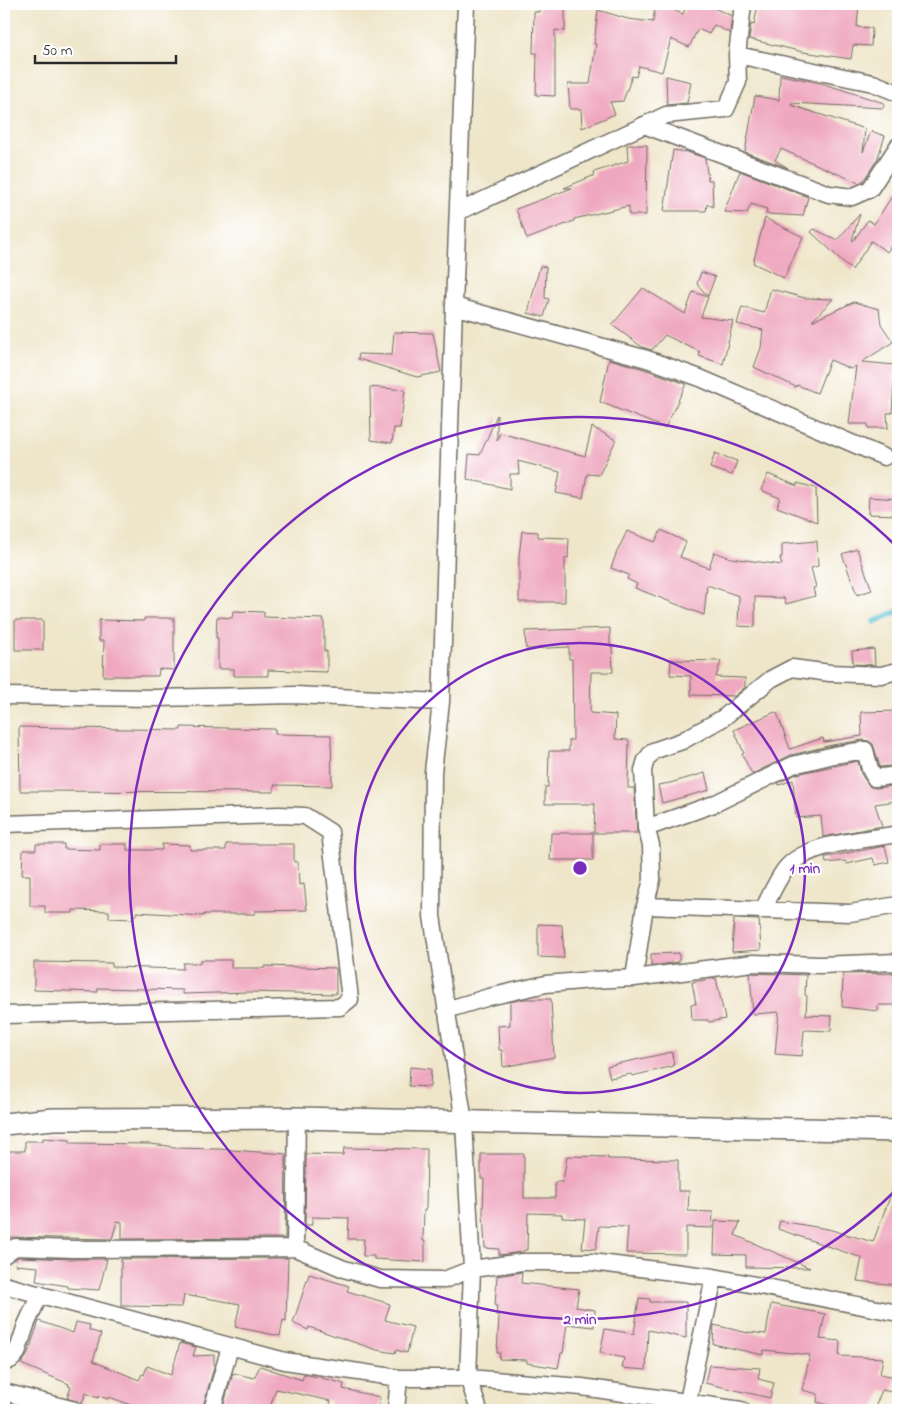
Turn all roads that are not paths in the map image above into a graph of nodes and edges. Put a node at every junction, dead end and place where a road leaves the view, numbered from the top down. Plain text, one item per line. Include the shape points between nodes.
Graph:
1 (466, 4) edge
2 (743, 4) edge
3 (737, 55) junction
4 (898, 93) edge
5 (644, 125) junction
6 (898, 146) edge
7 (458, 212) junction
8 (454, 306) junction
9 (884, 457) dead end
10 (898, 671) edge
11 (4, 696) edge
12 (441, 702) junction
13 (898, 775) edge
14 (4, 824) edge
15 (646, 828) junction
16 (898, 834) edge
17 (898, 905) edge
18 (645, 906) junction
19 (762, 910) junction
20 (898, 962) edge
21 (634, 978) junction
22 (446, 1010) junction
23 (4, 1015) edge
24 (297, 1118) junction
25 (464, 1122) junction
26 (4, 1124) edge
27 (898, 1131) edge
28 (295, 1248) junction
29 (4, 1255) edge
30 (472, 1269) junction
31 (714, 1277) junction
32 (4, 1285) edge
33 (40, 1294) junction
34 (898, 1313) edge
35 (230, 1347) junction
36 (4, 1363) edge
37 (399, 1378) junction
38 (468, 1378) junction
39 (4, 1392) edge
40 (688, 1401) junction
41 (75, 1410) edge
42 (212, 1410) edge
43 (396, 1410) edge
44 (479, 1410) edge
45 (741, 1410) edge

1 - 7 street
2 - 3 street
3 - 4 street via 873,83
3 - 5 street via 738,82 726,109 666,115
5 - 6 street via 828,194 852,197 870,189
5 - 7 street
7 - 8 street
8 - 9 street via 700,378
8 - 12 street
10 - 15 street via 881,675 792,668 771,679 723,718 682,741 653,751 643,770
11 - 12 street via 156,698 295,695
12 - 22 street via 432,772 432,916
13 - 15 street via 875,778 865,750 815,759 774,773 714,804
14 - 23 street via 305,816 330,832 350,999 340,1007
15 - 18 street via 652,880
16 - 19 street via 815,849 799,857 787,867
17 - 19 street via 850,913
18 - 19 street
18 - 21 street
20 - 21 street via 753,963
21 - 22 street via 546,984 489,996
22 - 25 street
24 - 25 street
24 - 26 street via 53,1119
24 - 28 street
25 - 27 street
25 - 30 street
28 - 29 street via 15,1247
28 - 30 street via 344,1269 380,1279 444,1280
30 - 31 street via 522,1262 591,1262
30 - 38 street
31 - 34 street
31 - 40 street
32 - 33 street
33 - 35 street
33 - 36 street via 17,1353
35 - 37 street via 285,1361
35 - 42 street
37 - 38 street
37 - 43 street
38 - 40 street via 582,1387
38 - 44 street
39 - 41 street
40 - 45 street

